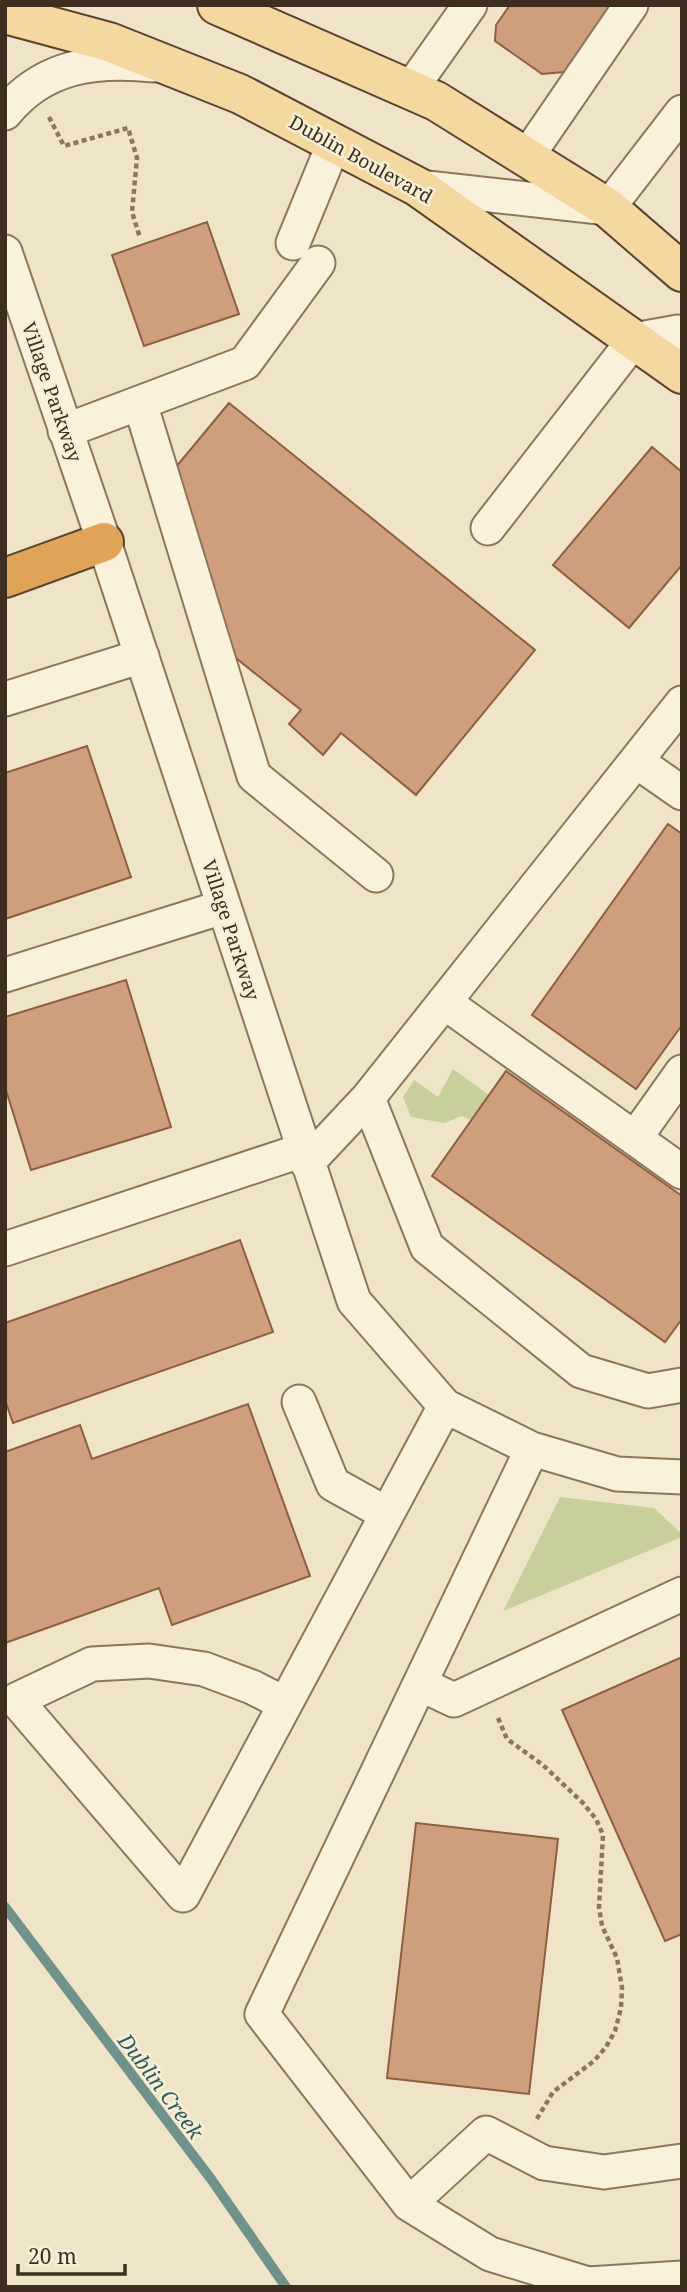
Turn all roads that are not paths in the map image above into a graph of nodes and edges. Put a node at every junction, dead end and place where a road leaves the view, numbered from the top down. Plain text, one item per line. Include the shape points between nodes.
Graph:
1 (470, 5) edge
2 (631, 5) edge
3 (239, 10) edge
4 (5, 14) edge
5 (171, 67) junction
6 (410, 90) junction
7 (682, 112) edge
8 (5, 113) edge
9 (334, 143) junction
10 (526, 158) junction
11 (418, 187) junction
12 (608, 208) junction
13 (5, 252) edge
14 (682, 272) edge
15 (682, 333) edge
16 (634, 340) junction
17 (682, 374) edge
18 (140, 402) junction
19 (65, 431) junction
20 (488, 528) dead end
21 (104, 542) junction
22 (5, 578) edge
23 (142, 656) junction
24 (5, 699) edge
25 (682, 703) edge
26 (636, 761) junction
27 (682, 793) edge
28 (376, 875) dead end
29 (223, 907) junction
30 (5, 975) edge
31 (443, 1002) junction
32 (682, 1072) edge
33 (368, 1098) junction
34 (635, 1138) junction
35 (305, 1157) junction
36 (682, 1172) edge
37 (5, 1249) edge
38 (682, 1385) edge
39 (299, 1402) dead end
40 (445, 1406) junction
41 (532, 1449) junction
42 (682, 1477) edge
43 (387, 1514) junction
44 (682, 1594) edge
45 (420, 1684) junction
46 (285, 1704) junction
47 (682, 2161) edge
48 (409, 2204) junction
49 (682, 2278) edge

1 - 6 street
2 - 10 street
3 - 6 main road
4 - 5 main road, Dublin Boulevard via 109,41
5 - 8 street via 126,62 66,69 36,83
5 - 9 main road, Dublin Boulevard via 240,94
6 - 10 main road via 436,101
7 - 12 street
9 - 11 main road, Dublin Boulevard
9 - 18 street via 305,253 245,363
10 - 12 main road
11 - 12 street
11 - 16 main road, Dublin Boulevard
12 - 14 main road
13 - 19 street, Village Parkway
15 - 16 street
16 - 17 main road, Dublin Boulevard
16 - 20 street
18 - 19 street
18 - 28 street via 254,776
19 - 21 street, Village Parkway
21 - 22 highway
21 - 23 street, Village Parkway
23 - 24 street
23 - 29 street, Village Parkway
25 - 26 street
26 - 27 street
26 - 31 street
29 - 30 street
29 - 35 street, Village Parkway
31 - 33 street
31 - 34 street
32 - 34 street
33 - 35 street
33 - 38 street via 428,1247 581,1371 648,1391
34 - 36 street
35 - 37 street
35 - 40 street, Village Parkway via 354,1301
39 - 43 street via 333,1484
40 - 41 street, Village Parkway
40 - 43 street
41 - 42 street, Village Parkway via 617,1474
41 - 45 street
43 - 46 street
44 - 45 street via 454,1700
45 - 48 street via 262,2014
46 - 46 street via 183,1895 16,1700 92,1664 149,1661 204,1669
47 - 48 street via 604,2172 544,2163 486,2133
48 - 49 street via 490,2254 588,2284

